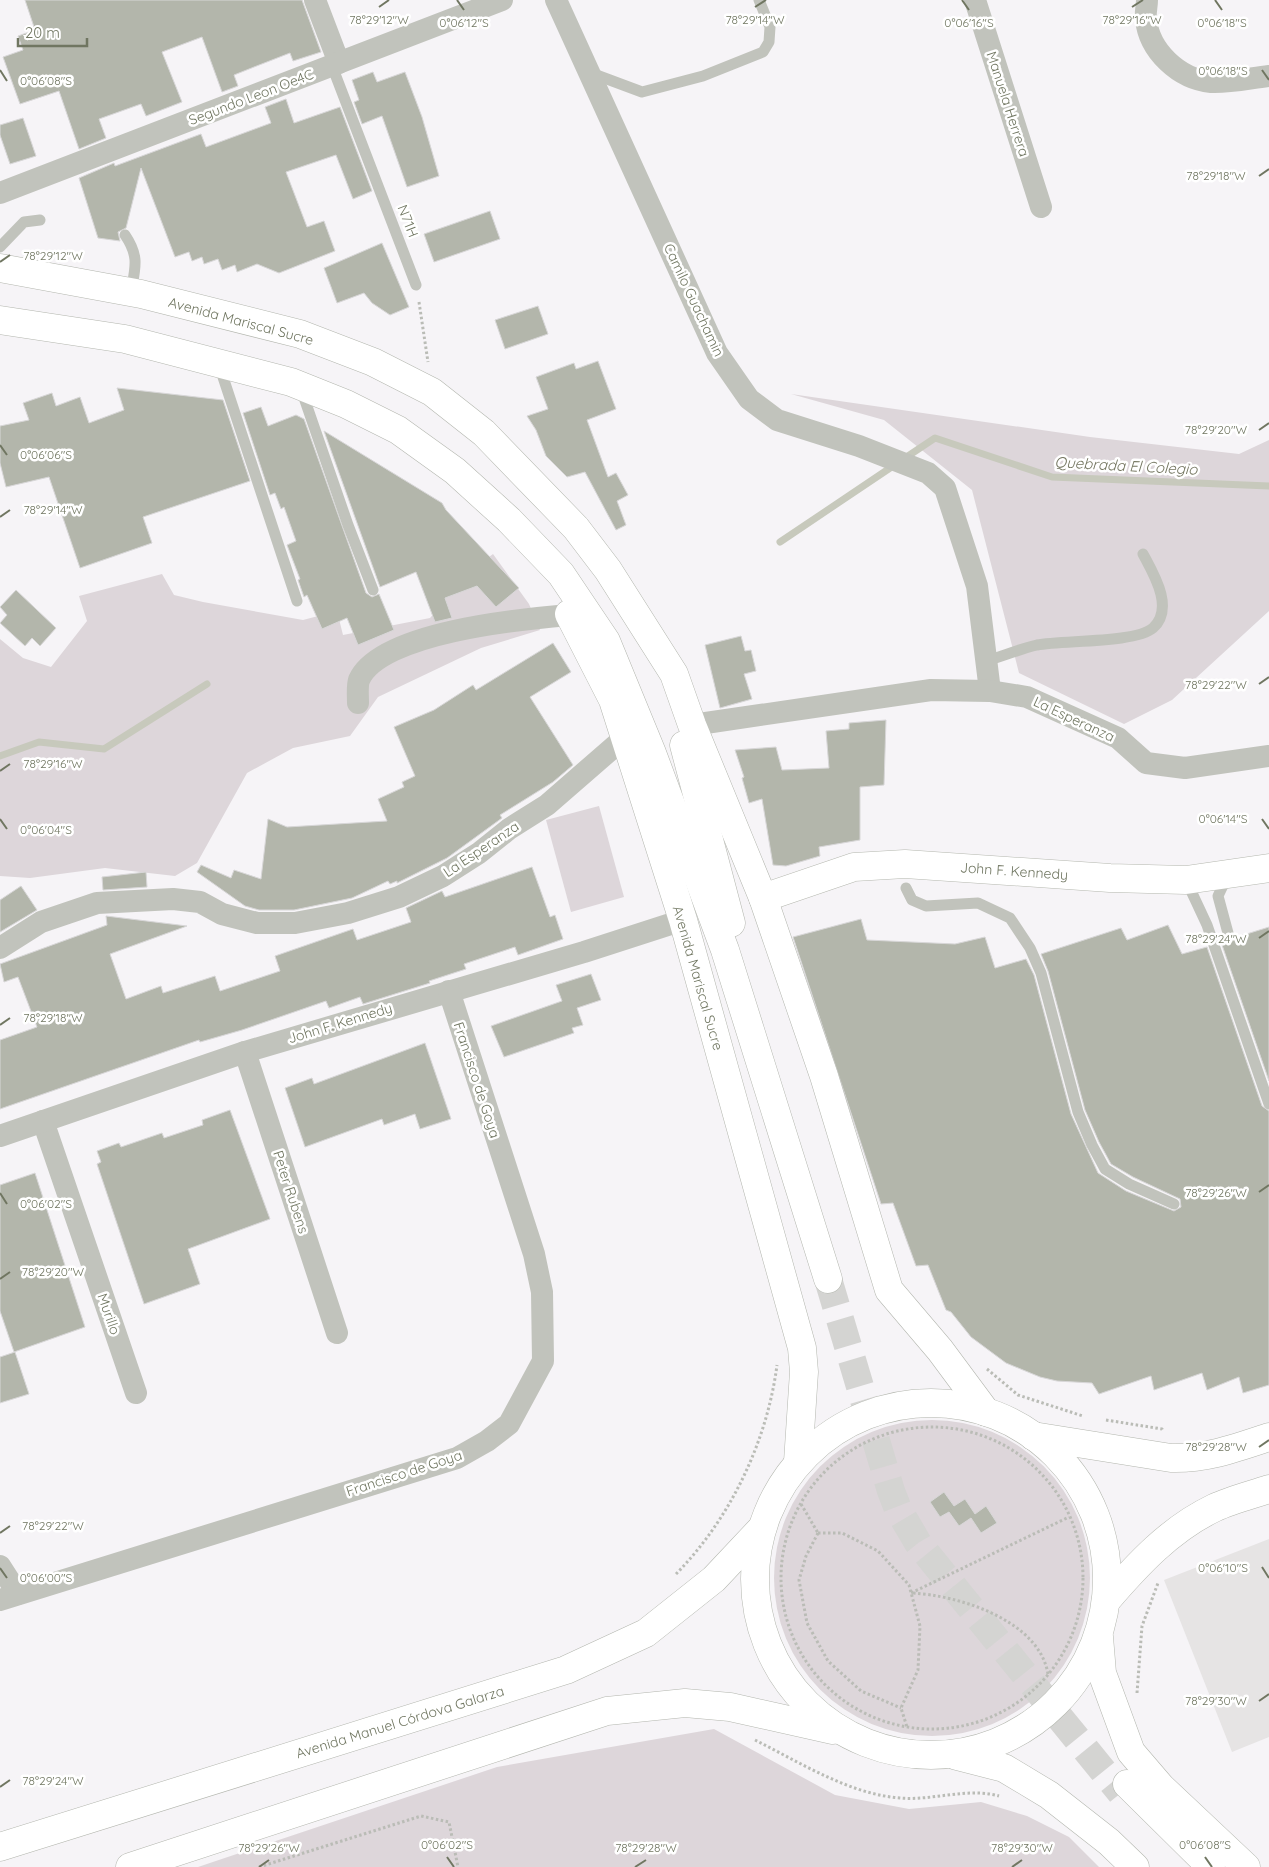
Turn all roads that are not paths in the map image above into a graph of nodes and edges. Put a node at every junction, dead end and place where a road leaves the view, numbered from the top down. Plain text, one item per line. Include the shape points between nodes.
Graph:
1 (315, 0) edge
2 (502, 0) edge
3 (556, 0) edge
4 (759, 0) edge
5 (1148, 0) edge
6 (977, 1) edge
7 (335, 65) junction
8 (589, 72) junction
9 (1269, 76) edge
10 (0, 193) edge
11 (1041, 207) dead end
12 (40, 220) dead end
13 (125, 235) dead end
14 (0, 247) edge
15 (0, 268) edge
16 (416, 285) road end
17 (130, 292) junction
18 (0, 320) edge
19 (218, 363) junction
20 (300, 385) junction
21 (509, 520) junction
22 (1143, 554) dead end
23 (373, 590) dead end
24 (297, 601) dead end
25 (569, 615) junction
26 (640, 622) junction
27 (986, 661) junction
28 (990, 691) junction
29 (358, 703) dead end
30 (692, 725) junction
31 (624, 738) junction
32 (1269, 756) edge
33 (1269, 868) edge
34 (1229, 874) junction
35 (1186, 880) junction
36 (906, 881) junction
37 (763, 898) junction
38 (682, 920) junction
39 (1228, 933) dead end
40 (0, 948) edge
41 (449, 990) junction
42 (245, 1052) junction
43 (1269, 1104) edge
44 (43, 1121) junction
45 (0, 1136) edge
46 (1174, 1204) dead end
47 (337, 1333) dead end
48 (136, 1393) dead end
49 (986, 1412) junction
50 (1033, 1436) junction
51 (1269, 1437) edge
52 (798, 1462) junction
53 (1269, 1489) edge
54 (762, 1528) junction
55 (0, 1566) edge
56 (9, 1597) edge
57 (1106, 1602) junction
58 (1099, 1635) junction
59 (842, 1732) junction
60 (953, 1755) junction
61 (0, 1848) edge
62 (130, 1867) edge
63 (1135, 1867) edge
64 (1196, 1867) edge
65 (1211, 1867) edge
66 (1246, 1867) edge

1 - 7 street
2 - 7 street, Segundo Leon Oe4C
3 - 8 street, Camilo Guachamin
4 - 8 lane via 770,27 769,42 763,52 703,76 642,92
5 - 9 street via 1146,18 1149,32 1161,54 1178,70 1193,78 1212,82
6 - 11 street, Manuela Herrera
7 - 10 street, Segundo Leon Oe4C
7 - 16 lane, N71H
8 - 27 street, Camilo Guachamin via 717,353 749,399 778,420 928,473 946,488 977,586
12 - 14 lane via 24,222
13 - 17 lane via 134,247 136,259
15 - 17 main road, Avenida Mariscal Sucre
17 - 26 main road, Avenida Mariscal Sucre via 300,334 373,362 432,392 484,433 576,528 608,570
18 - 19 main road, Avenida Mariscal Sucre via 125,339
19 - 20 main road, Avenida Mariscal Sucre
19 - 24 lane
20 - 21 main road, Avenida Mariscal Sucre via 398,430 455,471
20 - 23 lane
21 - 25 main road, Avenida Mariscal Sucre
21 - 26 main road, Avenida Mariscal Sucre via 561,574 606,641 652,753 725,950 832,1278 735,937 689,760
22 - 27 lane via 1162,597 1161,613 1153,628 1137,635 1039,645
25 - 29 street via 456,631 402,645 370,665 359,681
25 - 31 main road, Avenida Mariscal Sucre via 613,700
26 - 30 main road, Avenida Mariscal Sucre via 674,674
27 - 28 street, Camilo Guachamin
28 - 30 street, La Esperanza via 931,690
28 - 32 street, La Esperanza via 1027,697 1118,738 1146,763 1186,768
30 - 37 main road, Avenida Mariscal Sucre
31 - 38 main road, Avenida Mariscal Sucre
31 - 40 street, La Esperanza via 548,805 509,829 479,854 399,897 348,913 295,923 257,923 222,914 200,902 173,899 97,904 40,922
33 - 34 main road, John F. Kennedy
34 - 35 main road, John F. Kennedy
34 - 39 lane via 1218,896
35 - 36 main road, John F. Kennedy
35 - 43 lane via 1207,925
36 - 37 main road, John F. Kennedy via 854,867
36 - 46 lane via 912,900 926,906 978,903 1010,918 1030,948 1041,973 1078,1112 1092,1145 1106,1169 1129,1184
37 - 49 main road, Avenida Mariscal Sucre via 824,1076 889,1290 940,1350
38 - 41 street, John F. Kennedy
38 - 52 main road, Avenida Mariscal Sucre via 802,1348 804,1372
41 - 42 street, John F. Kennedy
41 - 56 street, Francisco de Goya via 534,1254 542,1292 543,1361 509,1424 457,1458
42 - 44 street, John F. Kennedy
42 - 47 street, Peter Rubens
44 - 45 street, John F. Kennedy
44 - 48 street, Murillo
49 - 50 main road
49 - 52 main road via 947,1403 906,1404 867,1414 829,1434
50 - 51 main road via 1171,1458 1222,1453
50 - 57 main road via 1062,1461 1088,1500 1099,1526 1107,1564
52 - 54 main road via 776,1493
53 - 57 main road via 1214,1508 1171,1535 1137,1565
54 - 59 main road via 754,1566 756,1606 766,1644 791,1686 810,1708
54 - 61 main road, Avenida Manuel Córdova Galarza via 714,1579 646,1633 566,1670
55 - 56 street
57 - 58 main road
58 - 60 main road via 1086,1666 1067,1693 1043,1717 985,1748
58 - 66 main road via 1102,1673 1131,1752 1167,1794
59 - 60 main road via 877,1747 915,1755
59 - 62 main road via 730,1707 694,1704 607,1711
60 - 63 main road via 1004,1768 1049,1795
64 - 65 main road via 1124,1788

